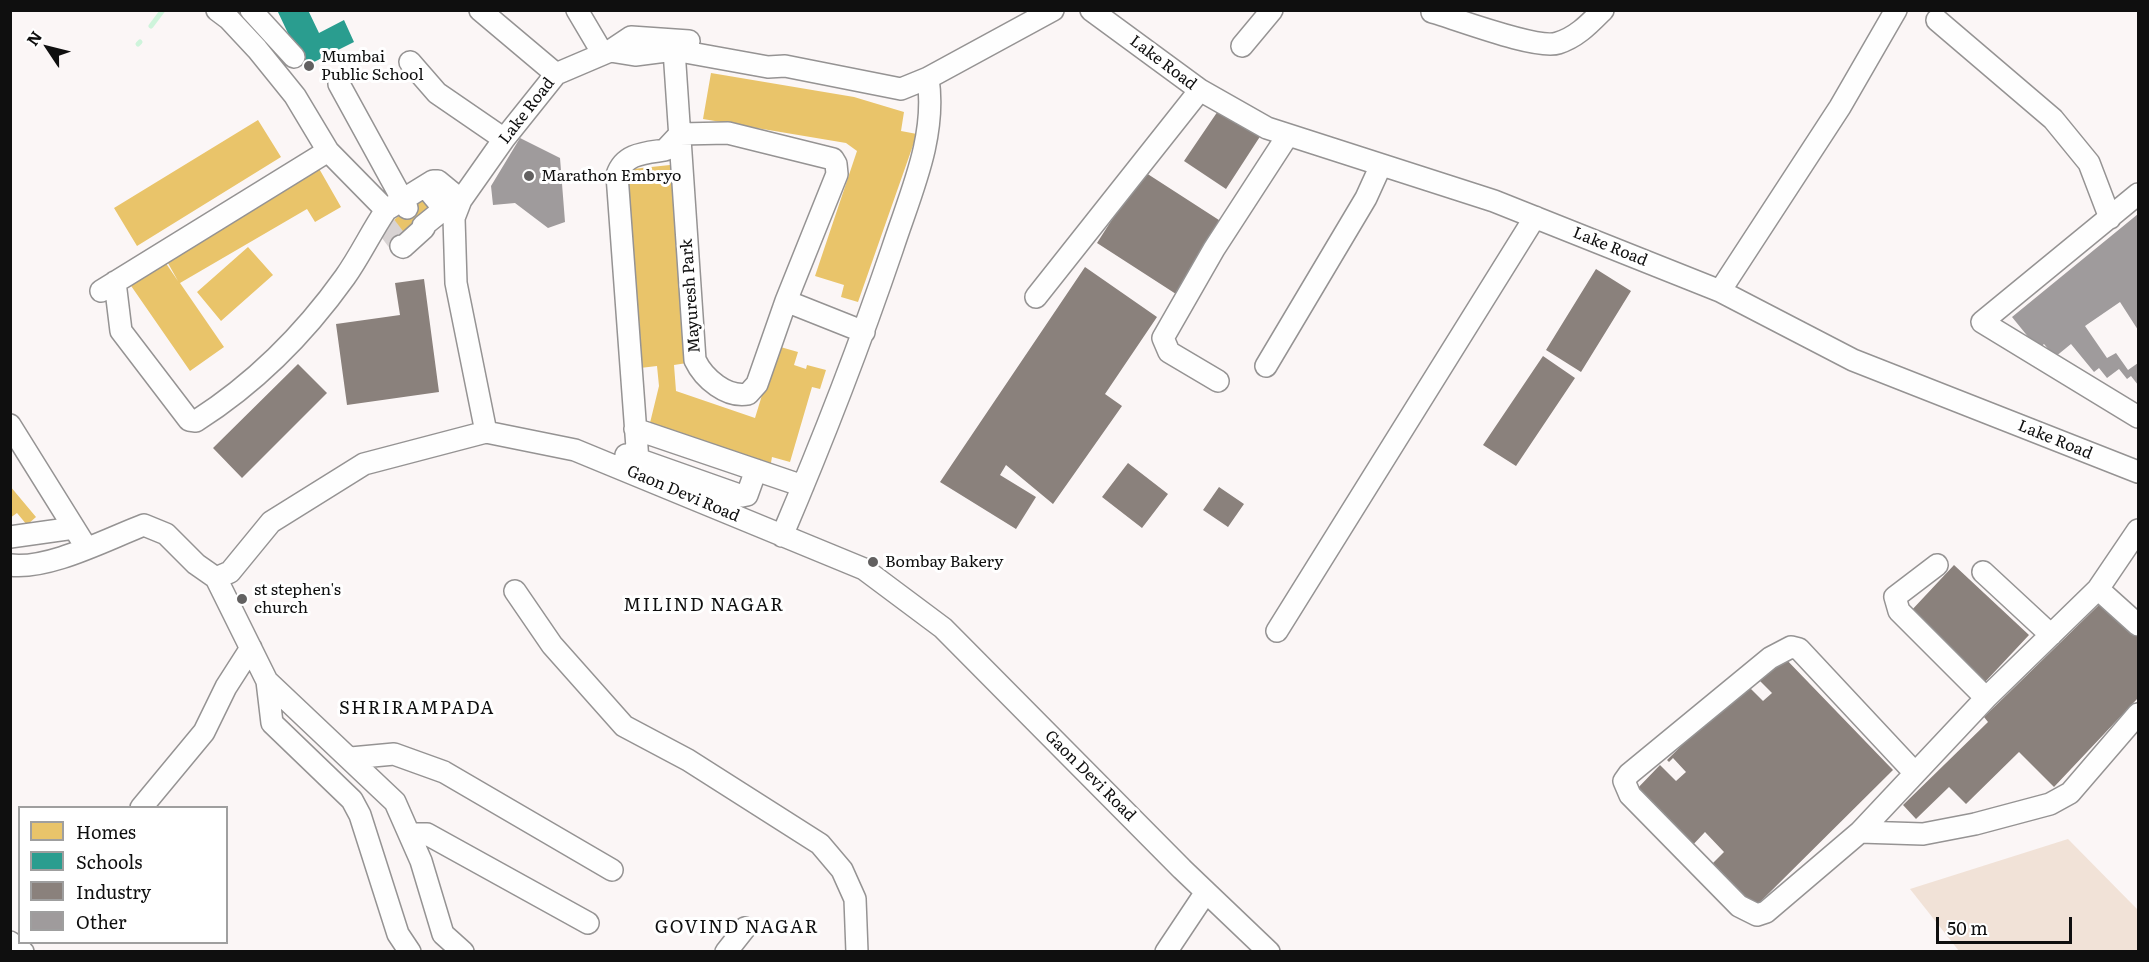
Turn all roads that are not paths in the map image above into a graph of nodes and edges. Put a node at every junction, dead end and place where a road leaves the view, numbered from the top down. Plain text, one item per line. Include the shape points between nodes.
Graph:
1 (251, 10) edge
2 (480, 10) edge
3 (577, 10) edge
4 (1053, 10) edge
5 (1091, 10) edge
6 (1272, 10) edge
7 (1603, 10) edge
8 (1896, 10) edge
9 (1432, 12) edge
10 (227, 13) edge
11 (1937, 20) dead end
12 (1242, 46) dead end
13 (676, 48) junction
14 (606, 52) junction
15 (294, 57) dead end
16 (410, 62) dead end
17 (556, 74) junction
18 (928, 78) junction
19 (810, 79) dead end
20 (339, 84) dead end
21 (1200, 90) junction
22 (680, 134) junction
23 (1288, 135) junction
24 (504, 139) junction
25 (328, 151) junction
26 (1382, 165) junction
27 (2139, 194) edge
28 (454, 201) junction
29 (398, 210) junction
30 (1535, 217) junction
31 (2110, 218) junction
32 (401, 246) dead end
33 (1720, 291) junction
34 (1036, 297) dead end
35 (786, 301) junction
36 (864, 332) junction
37 (1266, 366) dead end
38 (1218, 381) dead end
39 (2139, 417) edge
40 (10, 425) edge
41 (635, 429) junction
42 (486, 432) junction
43 (614, 451) dead end
44 (638, 466) junction
45 (756, 470) junction
46 (2139, 472) edge
47 (803, 486) junction
48 (74, 528) junction
49 (2139, 531) edge
50 (782, 536) junction
51 (10, 537) edge
52 (86, 547) junction
53 (10, 565) edge
54 (1937, 565) dead end
55 (1983, 572) dead end
56 (216, 578) junction
57 (2098, 589) junction
58 (515, 591) dead end
59 (2139, 625) edge
60 (1277, 630) dead end
61 (2051, 635) junction
62 (251, 648) junction
63 (267, 681) junction
64 (1986, 698) junction
65 (2139, 714) edge
66 (351, 758) junction
67 (1914, 772) junction
68 (142, 806) edge
69 (1860, 832) junction
70 (411, 834) junction
71 (612, 870) dead end
72 (1206, 892) junction
73 (588, 923) dead end
74 (745, 928) dead end
75 (10, 942) edge
76 (23, 951) edge
77 (410, 951) edge
78 (463, 951) edge
79 (726, 951) edge
80 (857, 951) edge
81 (1166, 951) edge
82 (1269, 951) edge

1 - 15 street
2 - 17 street
3 - 14 street
4 - 18 street
5 - 21 street, Lake Road
6 - 12 street
7 - 9 street via 1576,36 1556,44 1531,42
8 - 33 street via 1840,107
10 - 25 street via 295,96
11 - 31 street via 2053,118 2089,163
13 - 14 street, Lake Road via 631,37
13 - 18 street via 772,58 784,66 901,89
13 - 19 street via 691,58
13 - 22 street, Mayuresh Park
14 - 17 street, Lake Road
16 - 24 street via 437,93
17 - 24 street, Lake Road
18 - 36 street via 932,103 925,152
20 - 29 street
21 - 23 street, Lake Road via 1267,128
21 - 34 street
22 - 35 street, Mayuresh Park via 728,133 825,155 836,164 837,174
22 - 35 street, Mayuresh Park via 695,360 708,380 738,396 748,394 757,384
22 - 41 street via 665,150 626,160 617,175
23 - 26 street, Lake Road
23 - 38 street via 1214,249 1163,338 1170,351
24 - 28 street, Lake Road
25 - 29 street
25 - 29 street via 108,286 121,331 189,420 196,421 248,381 304,331 346,275 365,241
26 - 30 street, Lake Road
26 - 37 street
27 - 31 street
28 - 29 street via 438,181 433,181
28 - 32 street
28 - 42 street via 456,283
30 - 33 street, Lake Road
30 - 60 street
31 - 39 street via 1982,322
33 - 46 street, Lake Road via 1852,360
35 - 36 street
36 - 47 street
40 - 48 street
41 - 44 street
41 - 45 street
42 - 44 street, Gaon Devi Road
42 - 56 street, Gaon Devi Road via 364,464 271,522 230,572
43 - 44 street
44 - 45 street via 742,496 747,495
44 - 50 street, Gaon Devi Road
45 - 47 street
47 - 50 street
48 - 51 street
48 - 52 street
49 - 57 street
50 - 72 street, Gaon Devi Road via 864,569 943,628
52 - 53 street via 63,559
52 - 56 street via 144,525 166,534
54 - 64 street via 1894,597 1895,604
55 - 61 street
56 - 62 street
57 - 59 street
57 - 61 street
58 - 80 street via 552,645 624,726 688,760 820,844 842,870 855,899
61 - 64 street
62 - 63 street
62 - 68 street via 204,732
63 - 66 street
63 - 77 street via 272,723 352,800 360,815 398,934
64 - 67 street
65 - 69 street via 2070,793 2050,804 1923,834
66 - 70 street via 394,802
66 - 71 street via 394,753 444,772
67 - 69 street
67 - 69 street via 1799,650 1791,647 1770,658 1624,781 1629,795 1738,906 1757,915 1766,912
70 - 73 street via 427,834
70 - 78 street via 443,934
72 - 81 street
72 - 82 street, Gaon Devi Road
74 - 79 street
75 - 76 street

